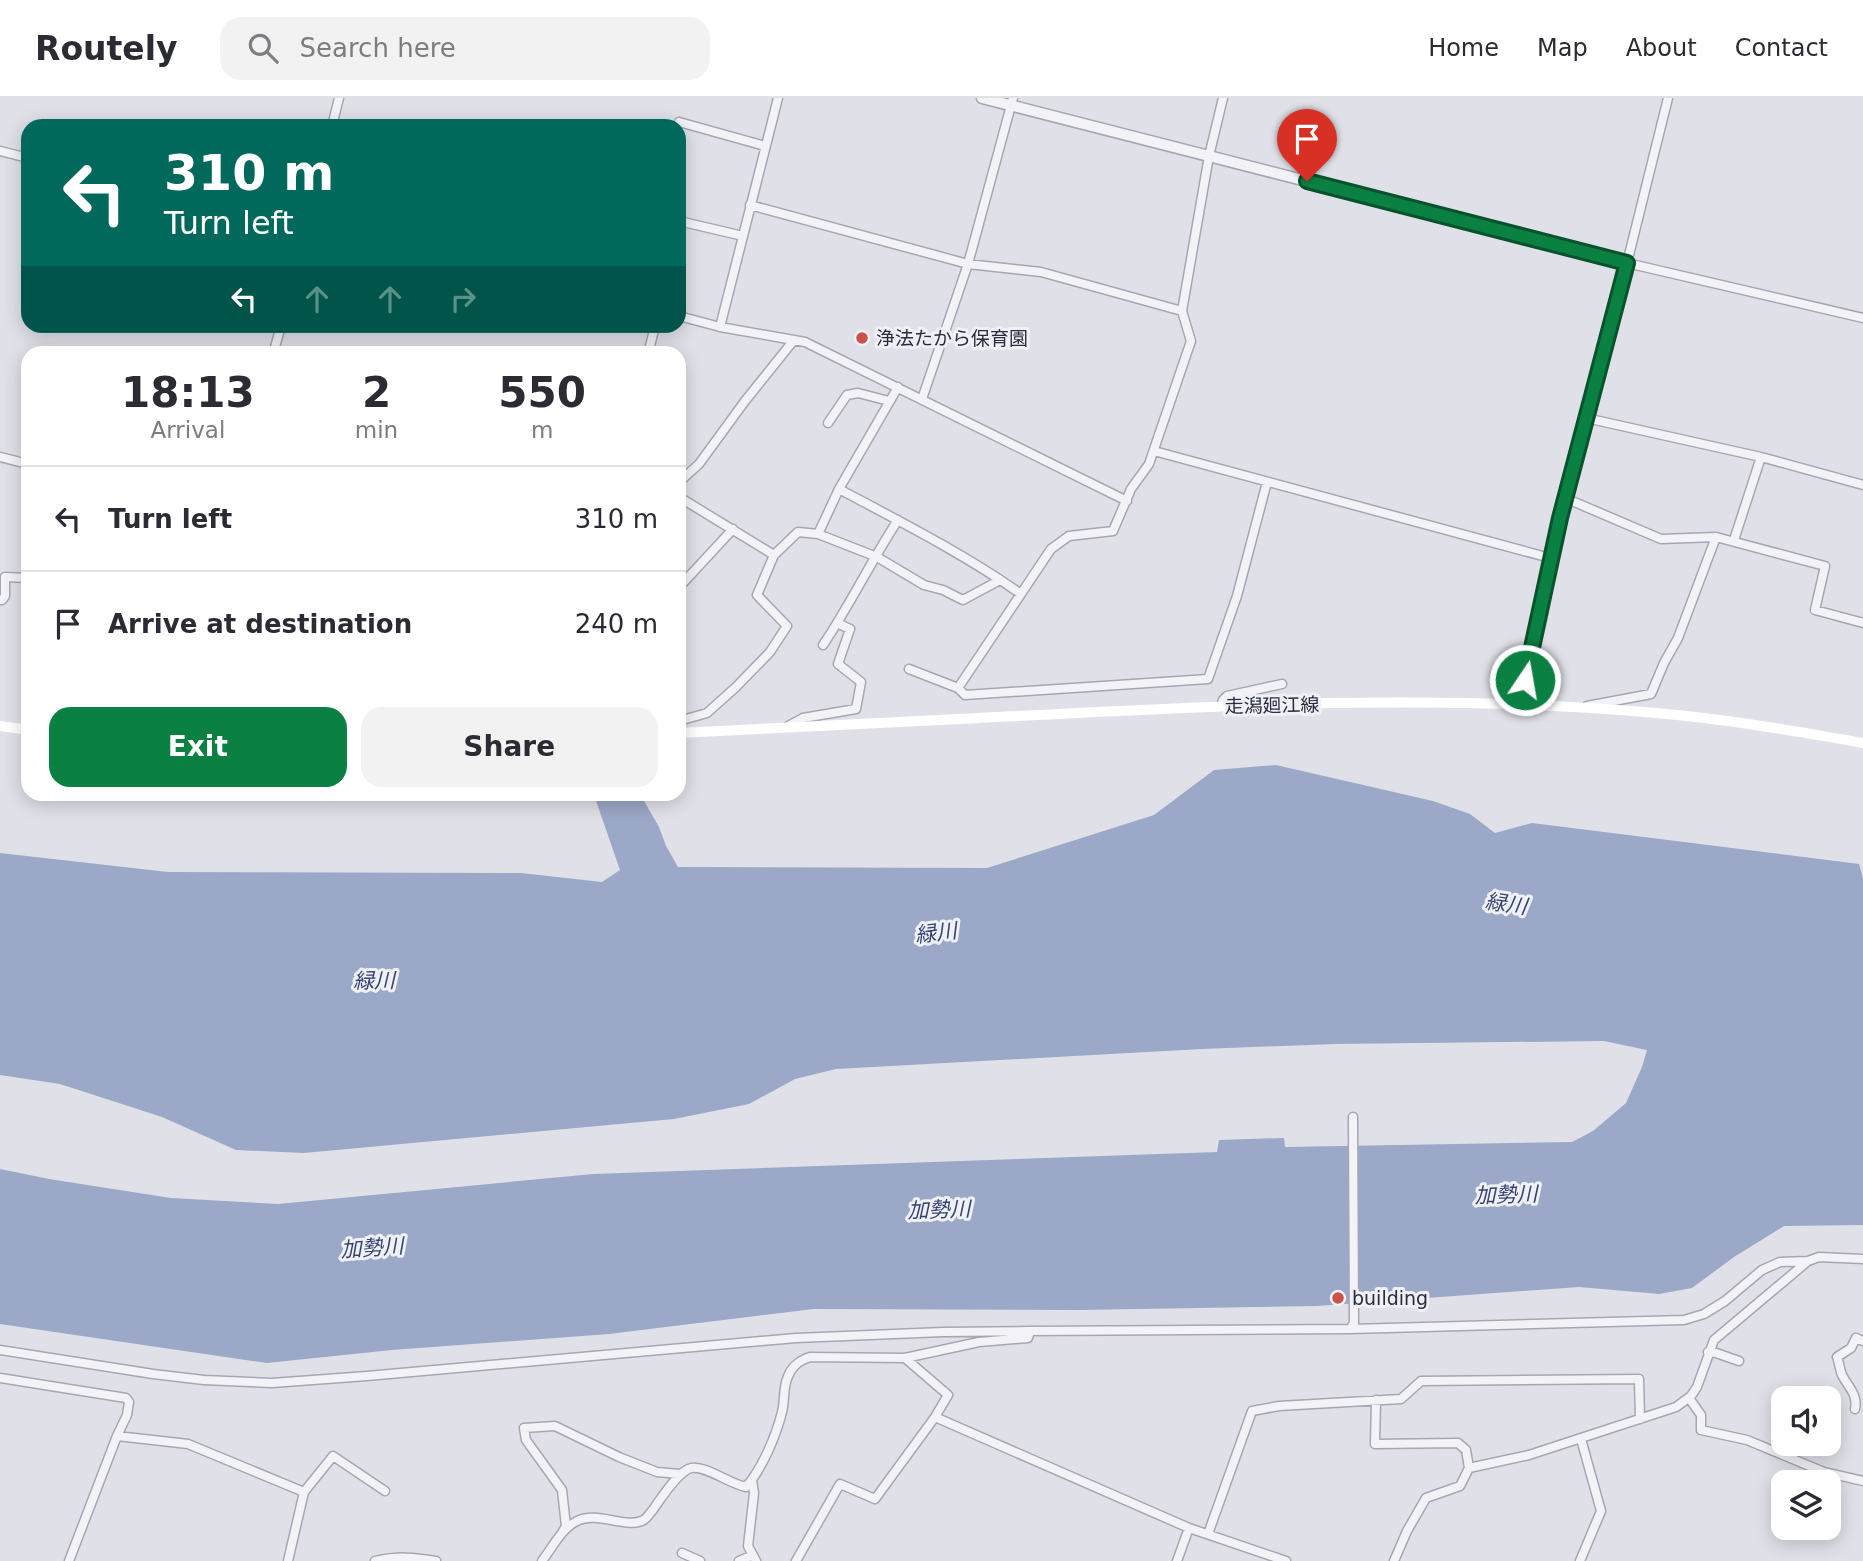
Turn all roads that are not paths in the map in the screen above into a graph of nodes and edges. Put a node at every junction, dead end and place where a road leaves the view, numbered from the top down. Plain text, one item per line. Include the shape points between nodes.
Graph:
1 (339, 98) edge
2 (778, 98) edge
3 (982, 98) edge
4 (1223, 98) edge
5 (1668, 98) edge
6 (1012, 102) edge
7 (334, 119) edge
8 (686, 124) edge
9 (765, 146) junction
10 (0, 151) edge
11 (21, 156) edge
12 (1209, 156) junction
13 (750, 205) junction
14 (686, 223) edge
15 (743, 236) junction
16 (1627, 263) junction
17 (968, 264) junction
18 (1182, 311) junction
19 (686, 318) edge
20 (1863, 318) edge
21 (720, 327) junction
22 (794, 340) junction
23 (898, 387) junction
24 (922, 399) junction
25 (889, 401) junction
26 (1586, 418) junction
27 (828, 423) dead end
28 (1154, 451) junction
29 (0, 457) edge
30 (1761, 457) junction
31 (21, 462) edge
32 (686, 476) edge
33 (1267, 482) junction
34 (1863, 485) edge
35 (839, 489) junction
36 (1565, 498) junction
37 (686, 501) edge
38 (1127, 501) junction
39 (898, 520) junction
40 (733, 529) junction
41 (818, 534) junction
42 (1716, 537) junction
43 (1734, 540) junction
44 (774, 555) junction
45 (874, 556) junction
46 (1550, 558) junction
47 (21, 578) edge
48 (686, 580) edge
49 (1000, 580) junction
50 (1021, 594) junction
51 (0, 600) edge
52 (837, 623) junction
53 (1863, 623) edge
54 (822, 646) dead end
55 (909, 669) dead end
56 (1282, 684) dead end
57 (958, 688) junction
58 (1520, 705) junction
59 (1221, 706) junction
60 (1577, 707) junction
61 (686, 719) edge
62 (0, 726) edge
63 (786, 727) junction
64 (21, 729) edge
65 (686, 733) edge
66 (1863, 743) edge
67 (1353, 1117) dead end
68 (1863, 1259) edge
69 (1808, 1261) junction
70 (1352, 1326) junction
71 (1030, 1331) junction
72 (1863, 1341) edge
73 (0, 1350) edge
74 (1712, 1353) junction
75 (905, 1358) junction
76 (1739, 1362) dead end
77 (0, 1378) edge
78 (1689, 1398) junction
79 (1376, 1400) junction
80 (1855, 1409) dead end
81 (935, 1416) junction
82 (1640, 1419) junction
83 (117, 1436) junction
84 (1581, 1438) junction
85 (1469, 1468) junction
86 (680, 1474) junction
87 (752, 1480) junction
88 (1863, 1481) edge
89 (385, 1491) dead end
90 (304, 1492) junction
91 (1189, 1528) junction
92 (1208, 1534) junction
93 (559, 1537) junction
94 (682, 1553) dead end
95 (755, 1558) edge
96 (69, 1561) edge
97 (288, 1561) edge
98 (375, 1561) edge
99 (436, 1561) edge
100 (542, 1561) edge
101 (700, 1561) edge
102 (739, 1561) edge
103 (796, 1561) edge
104 (1177, 1561) edge
105 (1286, 1561) edge
106 (1394, 1561) edge
107 (1580, 1561) edge

1 - 7 street
2 - 9 street
3 - 6 street
4 - 12 street
5 - 16 street
6 - 12 street
6 - 17 street
8 - 9 street
9 - 13 street
10 - 11 street
12 - 16 street
12 - 18 street
13 - 15 street
13 - 17 street
14 - 15 street
15 - 21 street
16 - 20 street
16 - 26 street
17 - 18 street via 1041,272
17 - 24 street
18 - 28 street via 1191,341
19 - 21 street
21 - 22 street
22 - 23 street
22 - 32 street
23 - 24 street
23 - 25 street
24 - 38 street
25 - 27 street via 858,393 847,395
25 - 35 street
26 - 30 street
26 - 36 street
28 - 33 street
28 - 38 street
29 - 31 street
30 - 34 street
30 - 43 street
33 - 46 street
33 - 57 street via 1237,596 1208,679 965,695
35 - 39 street
35 - 41 street
36 - 42 street via 1661,539
36 - 46 street
37 - 40 street
38 - 50 street via 1113,531 1069,536 1051,549
39 - 45 street
39 - 49 street
40 - 44 street
40 - 48 street
41 - 44 street via 798,532
41 - 45 street
42 - 43 street
42 - 60 street via 1678,638 1651,694
43 - 53 street via 1825,566 1815,610
44 - 61 street via 757,595 787,626 770,652 736,687 707,713
45 - 49 street via 924,585 963,600
45 - 52 street
46 - 58 street
47 - 51 street via 5,577 5,596
49 - 50 street
50 - 57 street
52 - 54 street
52 - 63 street via 850,629 838,664 861,682 856,709 803,719
55 - 57 street
56 - 59 street via 1227,696
58 - 59 main road, 走潟廻江線
58 - 60 main road, 走潟廻江線
59 - 63 main road, 走潟廻江線
60 - 66 main road, 走潟廻江線 via 1728,721
62 - 64 main road
63 - 65 main road, 走潟廻江線
67 - 70 street
68 - 69 street via 1819,1257
69 - 70 street via 1780,1262 1762,1270 1725,1301 1684,1320
69 - 74 street via 1714,1340
70 - 71 street
71 - 73 street via 796,1338 272,1383 204,1380
71 - 75 street via 1028,1338 979,1342
72 - 80 street via 1856,1338 1851,1348 1837,1357 1857,1402
74 - 76 street
74 - 78 street
75 - 81 street via 948,1395
75 - 87 street via 810,1357 797,1361 787,1378 783,1410 771,1443
77 - 83 street via 126,1398 127,1415
78 - 82 street
78 - 88 street via 1701,1415 1701,1430 1747,1440 1824,1472
79 - 82 street via 1401,1399 1421,1381 1639,1379
79 - 85 street via 1375,1444 1458,1443 1466,1451
79 - 92 street via 1252,1411
81 - 91 street
81 - 103 street via 875,1499 840,1484
82 - 84 street
83 - 90 street via 188,1444
83 - 96 street
84 - 85 street
84 - 107 street via 1601,1511
85 - 106 street via 1460,1486 1426,1498
86 - 87 street via 696,1467 735,1485 746,1487
86 - 93 street via 645,1520 632,1523 587,1517 575,1521
86 - 93 street via 657,1472 555,1426 524,1428 526,1440 562,1490 566,1527
87 - 95 street via 748,1546
89 - 90 street via 333,1456
90 - 97 street
91 - 92 street
91 - 104 street
92 - 105 street
93 - 100 street
94 - 101 street
95 - 102 street
98 - 99 street via 413,1557

